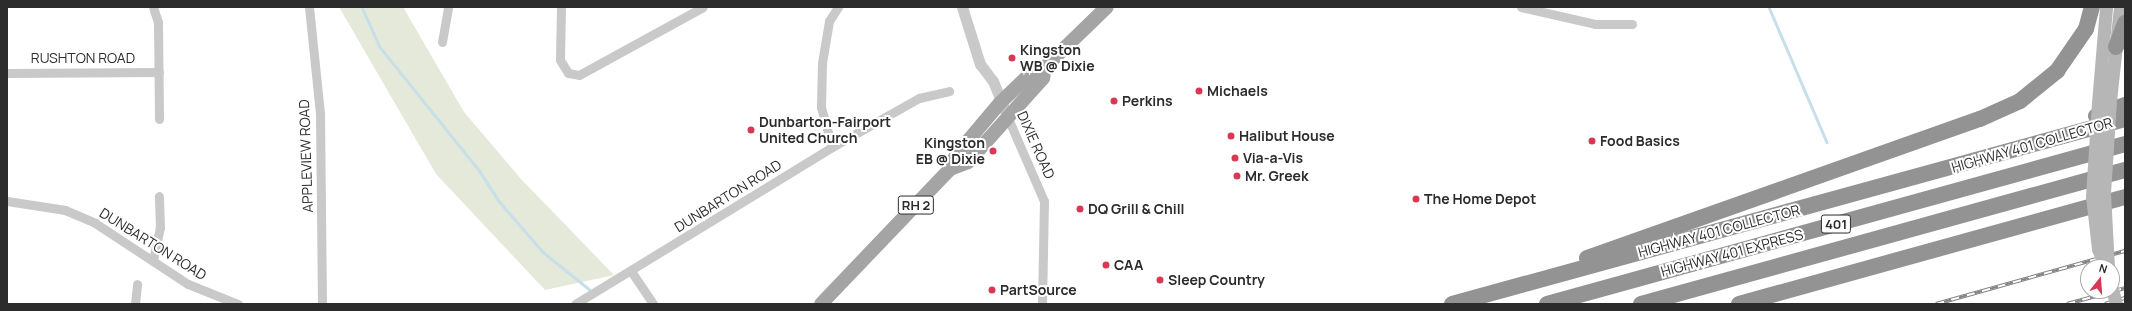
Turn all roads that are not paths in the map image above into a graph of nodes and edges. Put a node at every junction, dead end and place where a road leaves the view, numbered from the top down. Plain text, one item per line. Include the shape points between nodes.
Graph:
1 (153, 7) edge
2 (308, 7) edge
3 (448, 7) edge
4 (561, 7) edge
5 (703, 7) edge
6 (838, 7) edge
7 (962, 7) edge
8 (1107, 7) edge
9 (1522, 7) edge
10 (2092, 7) edge
11 (2106, 7) edge
12 (2120, 7) edge
13 (2125, 23) edge
14 (1632, 24) dead end
15 (442, 42) dead end
16 (2116, 47) junction
17 (1045, 67) junction
18 (7, 72) edge
19 (159, 72) junction
20 (949, 90) dead end
21 (2104, 102) junction
22 (1000, 103) junction
23 (2125, 105) edge
24 (1007, 116) junction
25 (159, 119) dead end
26 (2125, 119) edge
27 (2059, 137) junction
28 (2125, 144) edge
29 (832, 147) junction
30 (950, 169) junction
31 (2125, 170) edge
32 (159, 196) dead end
33 (2125, 197) edge
34 (7, 201) edge
35 (2103, 259) edge
36 (153, 260) junction
37 (631, 272) junction
38 (137, 284) dead end
39 (1506, 289) junction
40 (135, 304) edge
41 (238, 304) edge
42 (322, 304) edge
43 (575, 304) edge
44 (653, 304) edge
45 (821, 304) edge
46 (1042, 304) edge
47 (1452, 304) edge
48 (1547, 304) edge
49 (1641, 304) edge
50 (1739, 304) edge

1 - 19 street via 158,22
2 - 42 street, APPLEVIEW ROAD via 320,114
3 - 15 street
4 - 5 street via 560,60 568,73 579,75
6 - 29 street via 829,21 821,78 821,107
7 - 22 street, DIXIE ROAD via 980,64 993,81
8 - 17 main road, RH 2
9 - 14 street via 1596,24
10 - 39 highway via 2086,29 2057,71 2020,101 1980,119 1612,248
11 - 21 main road
12 - 16 main road
13 - 16 highway
16 - 21 main road
17 - 22 main road, RH 2 via 1033,71
17 - 24 main road, RH 2 via 1043,78
18 - 19 street, RUSHTON ROAD
19 - 25 street
20 - 29 street, DUNBARTON ROAD via 919,98
21 - 35 main road, bridge via 2092,196 2098,249
22 - 24 street, DIXIE ROAD
22 - 30 main road, RH 2 via 956,155
23 - 27 highway via 2095,116
24 - 30 main road, RH 2 via 968,162
24 - 46 street, DIXIE ROAD via 1044,201
26 - 27 highway, HIGHWAY 401 COLLECTOR / 401
27 - 39 highway, HIGHWAY 401 COLLECTOR / 401
28 - 48 highway, HIGHWAY 401 EXPRESS / 401
29 - 37 street, DUNBARTON ROAD
30 - 45 main road, RH 2
31 - 49 highway, HIGHWAY 401 EXPRESS / 401
32 - 36 street via 160,228
33 - 50 highway
34 - 36 street, DUNBARTON ROAD via 65,210 95,222
36 - 41 street, DUNBARTON ROAD via 188,284
37 - 43 street, DUNBARTON ROAD
37 - 44 street
38 - 40 street
39 - 47 highway, HIGHWAY 401 COLLECTOR / 401

